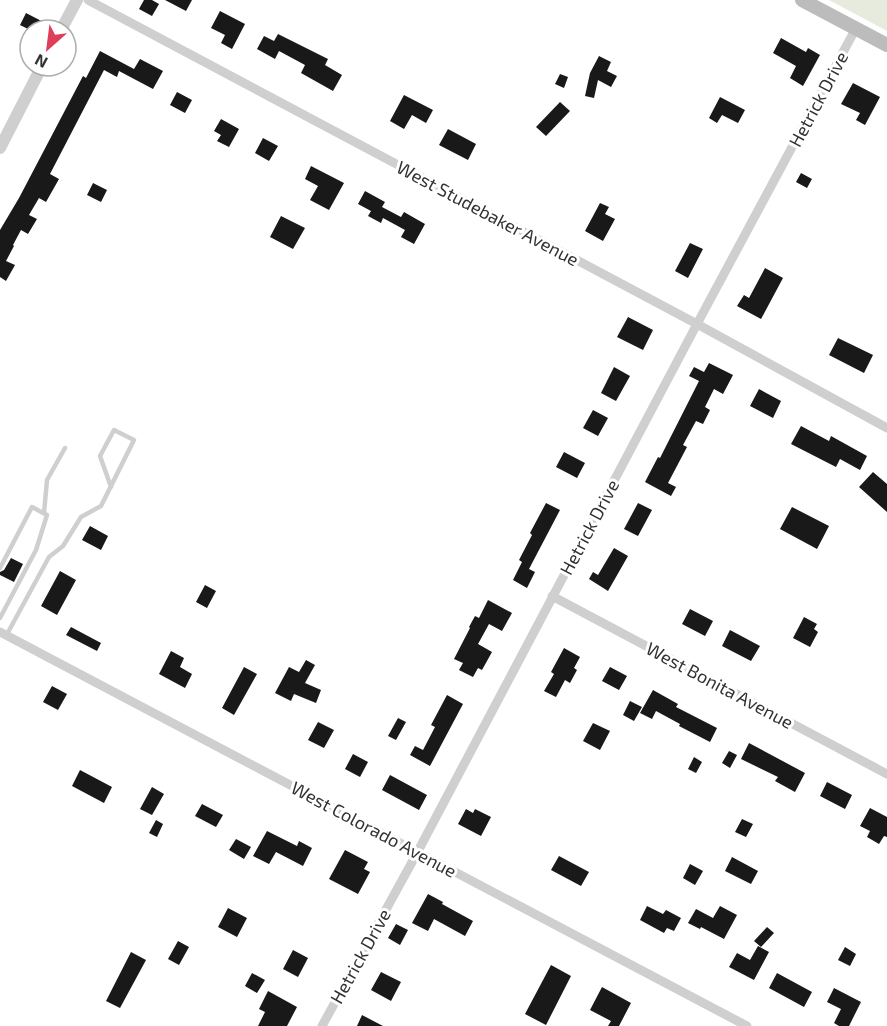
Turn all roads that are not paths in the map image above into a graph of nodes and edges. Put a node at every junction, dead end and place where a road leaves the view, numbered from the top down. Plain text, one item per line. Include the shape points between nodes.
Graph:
1 (76, 0) edge
2 (88, 0) edge
3 (802, 0) edge
4 (67, 18) edge
5 (856, 28) junction
6 (887, 45) edge
7 (36, 78) edge
8 (0, 147) edge
9 (697, 324) junction
10 (887, 428) edge
11 (65, 448) dead end
12 (111, 487) junction
13 (44, 513) junction
14 (0, 567) edge
15 (552, 596) junction
16 (3, 606) edge
17 (0, 618) edge
18 (3, 634) edge
19 (887, 774) edge
20 (417, 853) junction
21 (322, 1026) edge
22 (747, 1026) edge

1 - 4 street
2 - 9 street, West Studebaker Avenue
3 - 5 main road
5 - 6 main road
5 - 9 street, Hetrick Drive
7 - 8 street
9 - 10 street, West Studebaker Avenue
9 - 15 street, Hetrick Drive
11 - 13 lane via 47,480
12 - 12 lane via 134,440 114,430 100,456
12 - 18 lane via 101,506 81,517 63,546 49,557
13 - 14 lane via 32,507
13 - 16 lane via 47,514 36,550
15 - 19 street, West Bonita Avenue
15 - 20 street, Hetrick Drive
16 - 17 lane
18 - 20 street, West Colorado Avenue
20 - 21 street, Hetrick Drive
20 - 22 street, West Colorado Avenue

